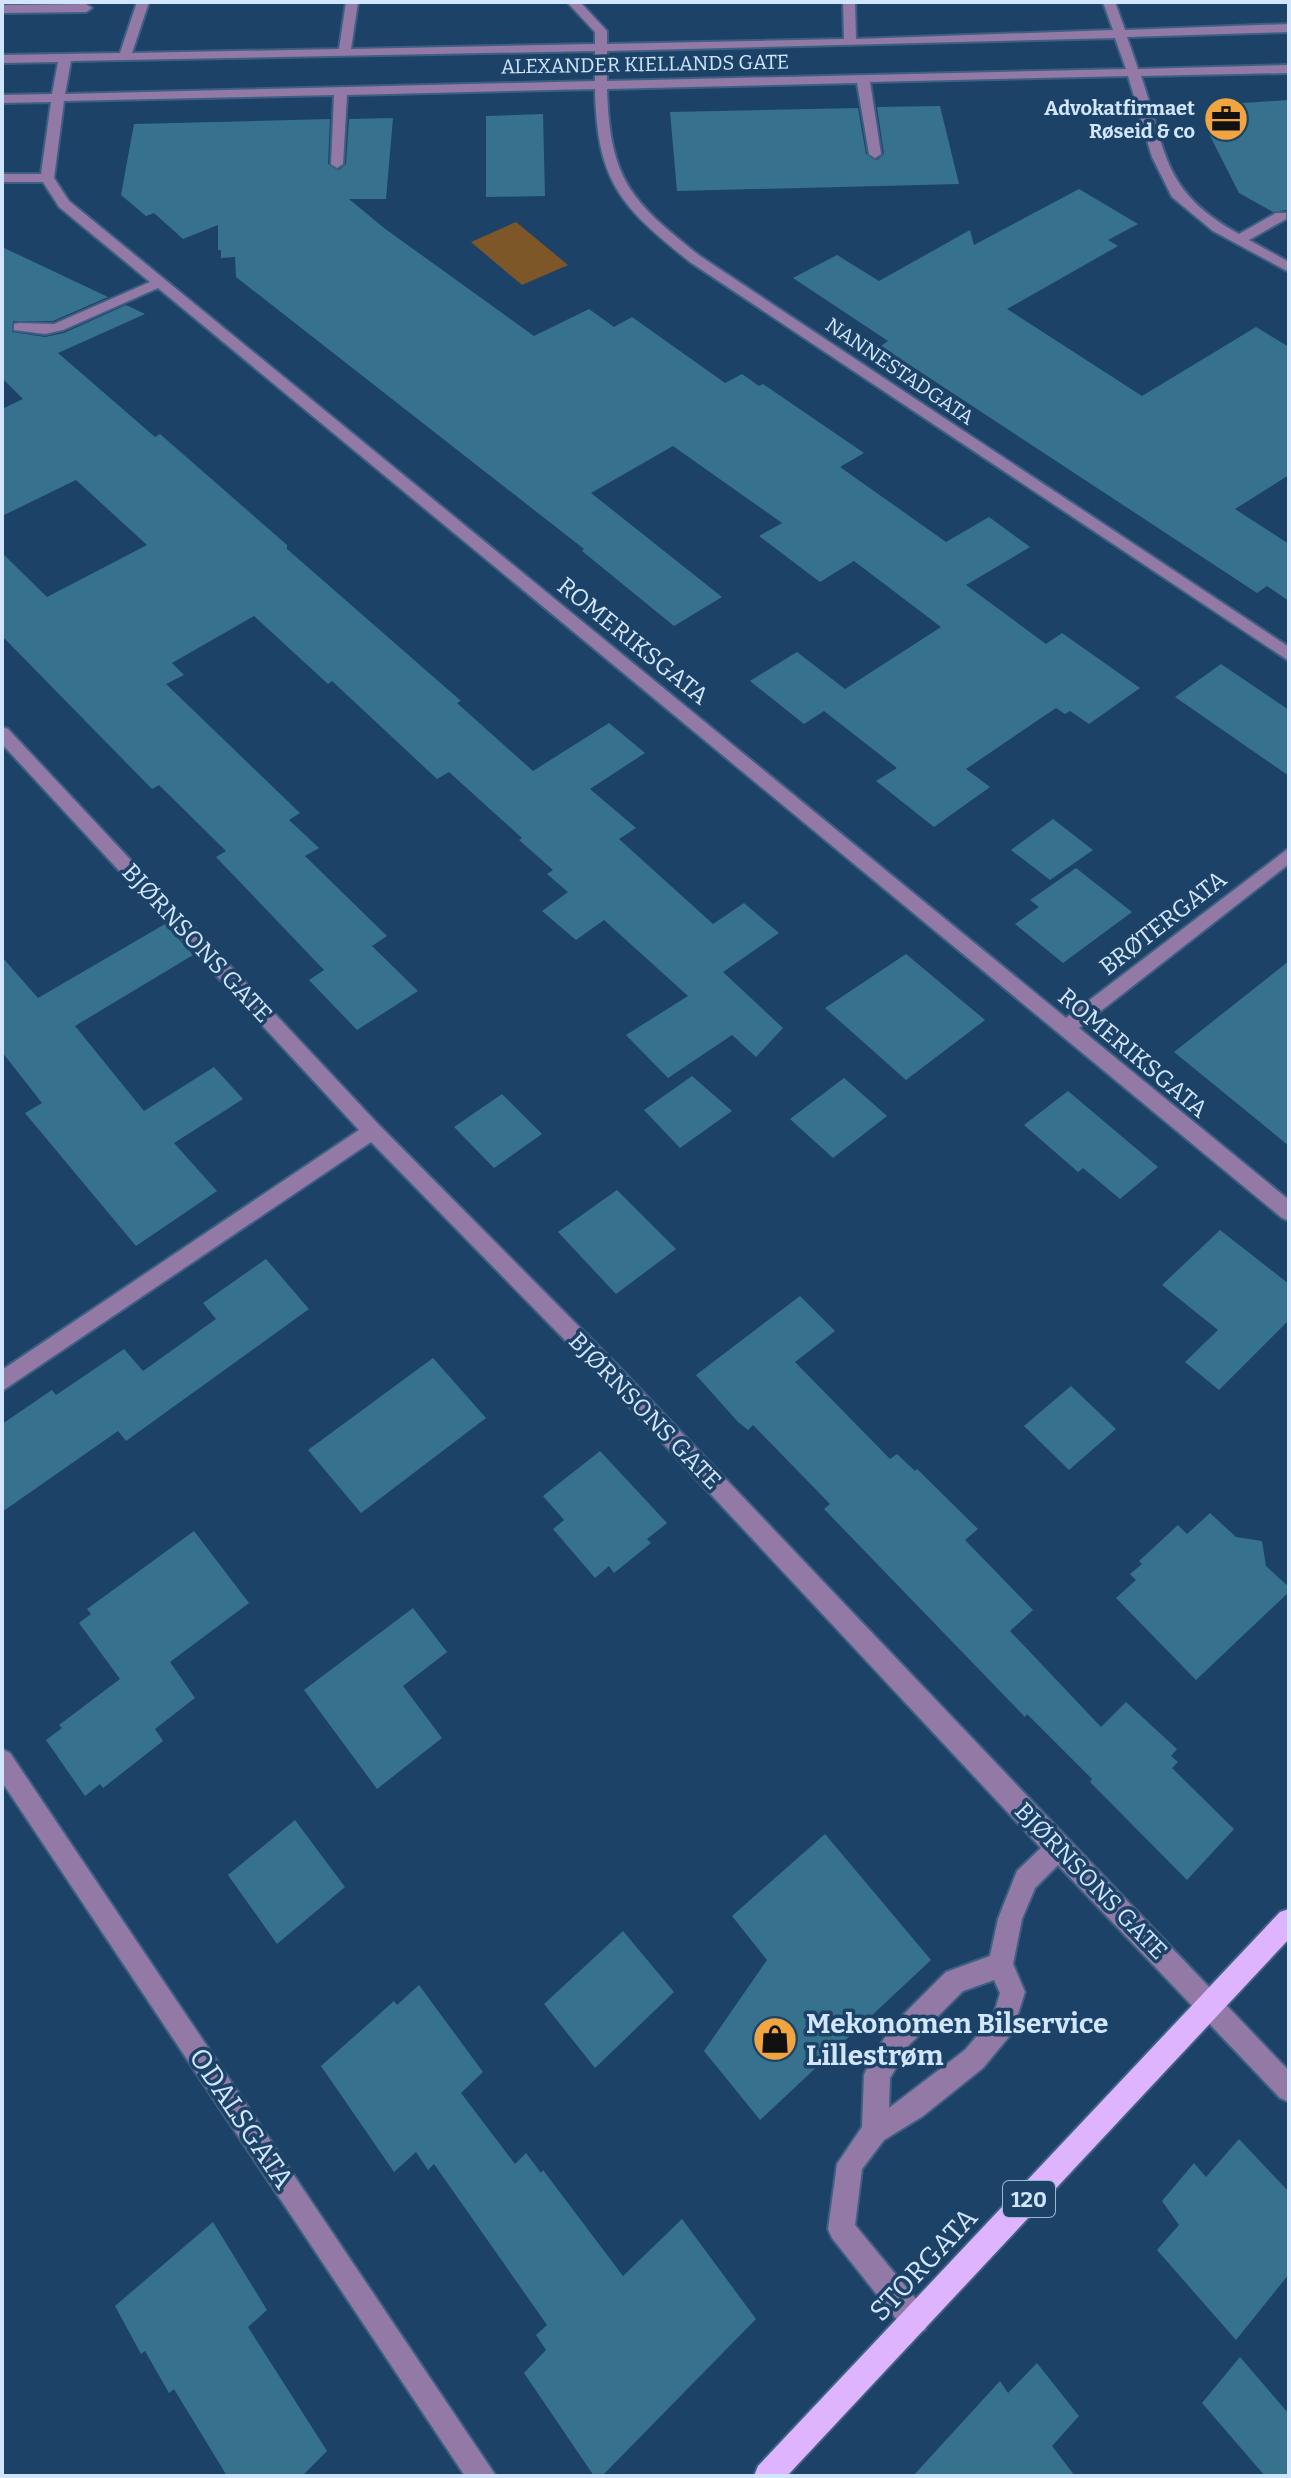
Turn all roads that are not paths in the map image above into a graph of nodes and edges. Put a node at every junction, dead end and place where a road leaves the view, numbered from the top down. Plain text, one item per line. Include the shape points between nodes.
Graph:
1 (143, 2) edge
2 (352, 2) edge
3 (573, 2) edge
4 (849, 2) edge
5 (1109, 2) edge
6 (86, 8) dead end
7 (2, 9) edge
8 (1289, 28) edge
9 (1119, 34) junction
10 (850, 43) junction
11 (601, 48) junction
12 (344, 53) junction
13 (125, 57) junction
14 (65, 58) junction
15 (2, 59) edge
16 (1289, 69) edge
17 (1134, 75) junction
18 (863, 80) junction
19 (599, 85) junction
20 (341, 90) junction
21 (59, 97) junction
22 (2, 99) edge
23 (875, 154) dead end
24 (337, 164) dead end
25 (2, 178) edge
26 (47, 178) junction
27 (1281, 216) dead end
28 (1239, 240) junction
29 (1289, 268) edge
30 (160, 282) junction
31 (19, 327) dead end
32 (1289, 655) edge
33 (2, 733) edge
34 (1289, 855) edge
35 (1066, 1028) junction
36 (372, 1131) junction
37 (1289, 1212) edge
38 (2, 1382) edge
39 (2, 1761) edge
40 (1058, 1848) junction
41 (1289, 1921) edge
42 (1000, 1965) junction
43 (1210, 2006) junction
44 (1289, 2089) edge
45 (875, 2131) junction
46 (915, 2320) junction
47 (482, 2476) edge
48 (768, 2476) edge

1 - 13 street
2 - 12 street
3 - 11 street via 601,31
4 - 10 street
5 - 9 street
6 - 7 street
8 - 9 street, ALEXANDER KIELLANDS GATE
9 - 10 street, ALEXANDER KIELLANDS GATE
9 - 17 street
10 - 11 street, ALEXANDER KIELLANDS GATE
11 - 12 street, ALEXANDER KIELLANDS GATE
11 - 19 street, NANNESTADGATA
12 - 13 street, ALEXANDER KIELLANDS GATE
13 - 14 street, ALEXANDER KIELLANDS GATE
14 - 15 street, ALEXANDER KIELLANDS GATE
14 - 21 street
16 - 17 street, ALEXANDER KIELLANDS GATE
17 - 18 street, ALEXANDER KIELLANDS GATE
17 - 28 street via 1158,157 1177,194
18 - 19 street, ALEXANDER KIELLANDS GATE
18 - 23 street
19 - 20 street, ALEXANDER KIELLANDS GATE
19 - 32 street, NANNESTADGATA via 609,161 619,185 646,220 695,259
20 - 21 street, ALEXANDER KIELLANDS GATE
20 - 24 street
21 - 22 street, ALEXANDER KIELLANDS GATE
21 - 26 street
25 - 26 street
26 - 30 street, ROMERIKSGATA via 64,204
27 - 28 street
28 - 29 street
30 - 31 street via 58,327
30 - 35 street, ROMERIKSGATA
33 - 36 street, BJØRNSONS GATE
34 - 35 street, BRØTERGATA
35 - 37 street, ROMERIKSGATA
36 - 38 street
36 - 40 street, BJØRNSONS GATE via 612,1374
39 - 47 street, ODALSGATA
40 - 42 street via 1026,1880
40 - 43 street, BJØRNSONS GATE
41 - 43 main road, STORGATA / 120
42 - 45 street via 955,1981 900,2036 877,2075
42 - 45 street via 1013,1992 1003,2024 974,2059
43 - 44 street, BJØRNSONS GATE
43 - 46 main road, STORGATA / 120
45 - 46 street via 850,2164 841,2229
46 - 48 main road, STORGATA / 120

